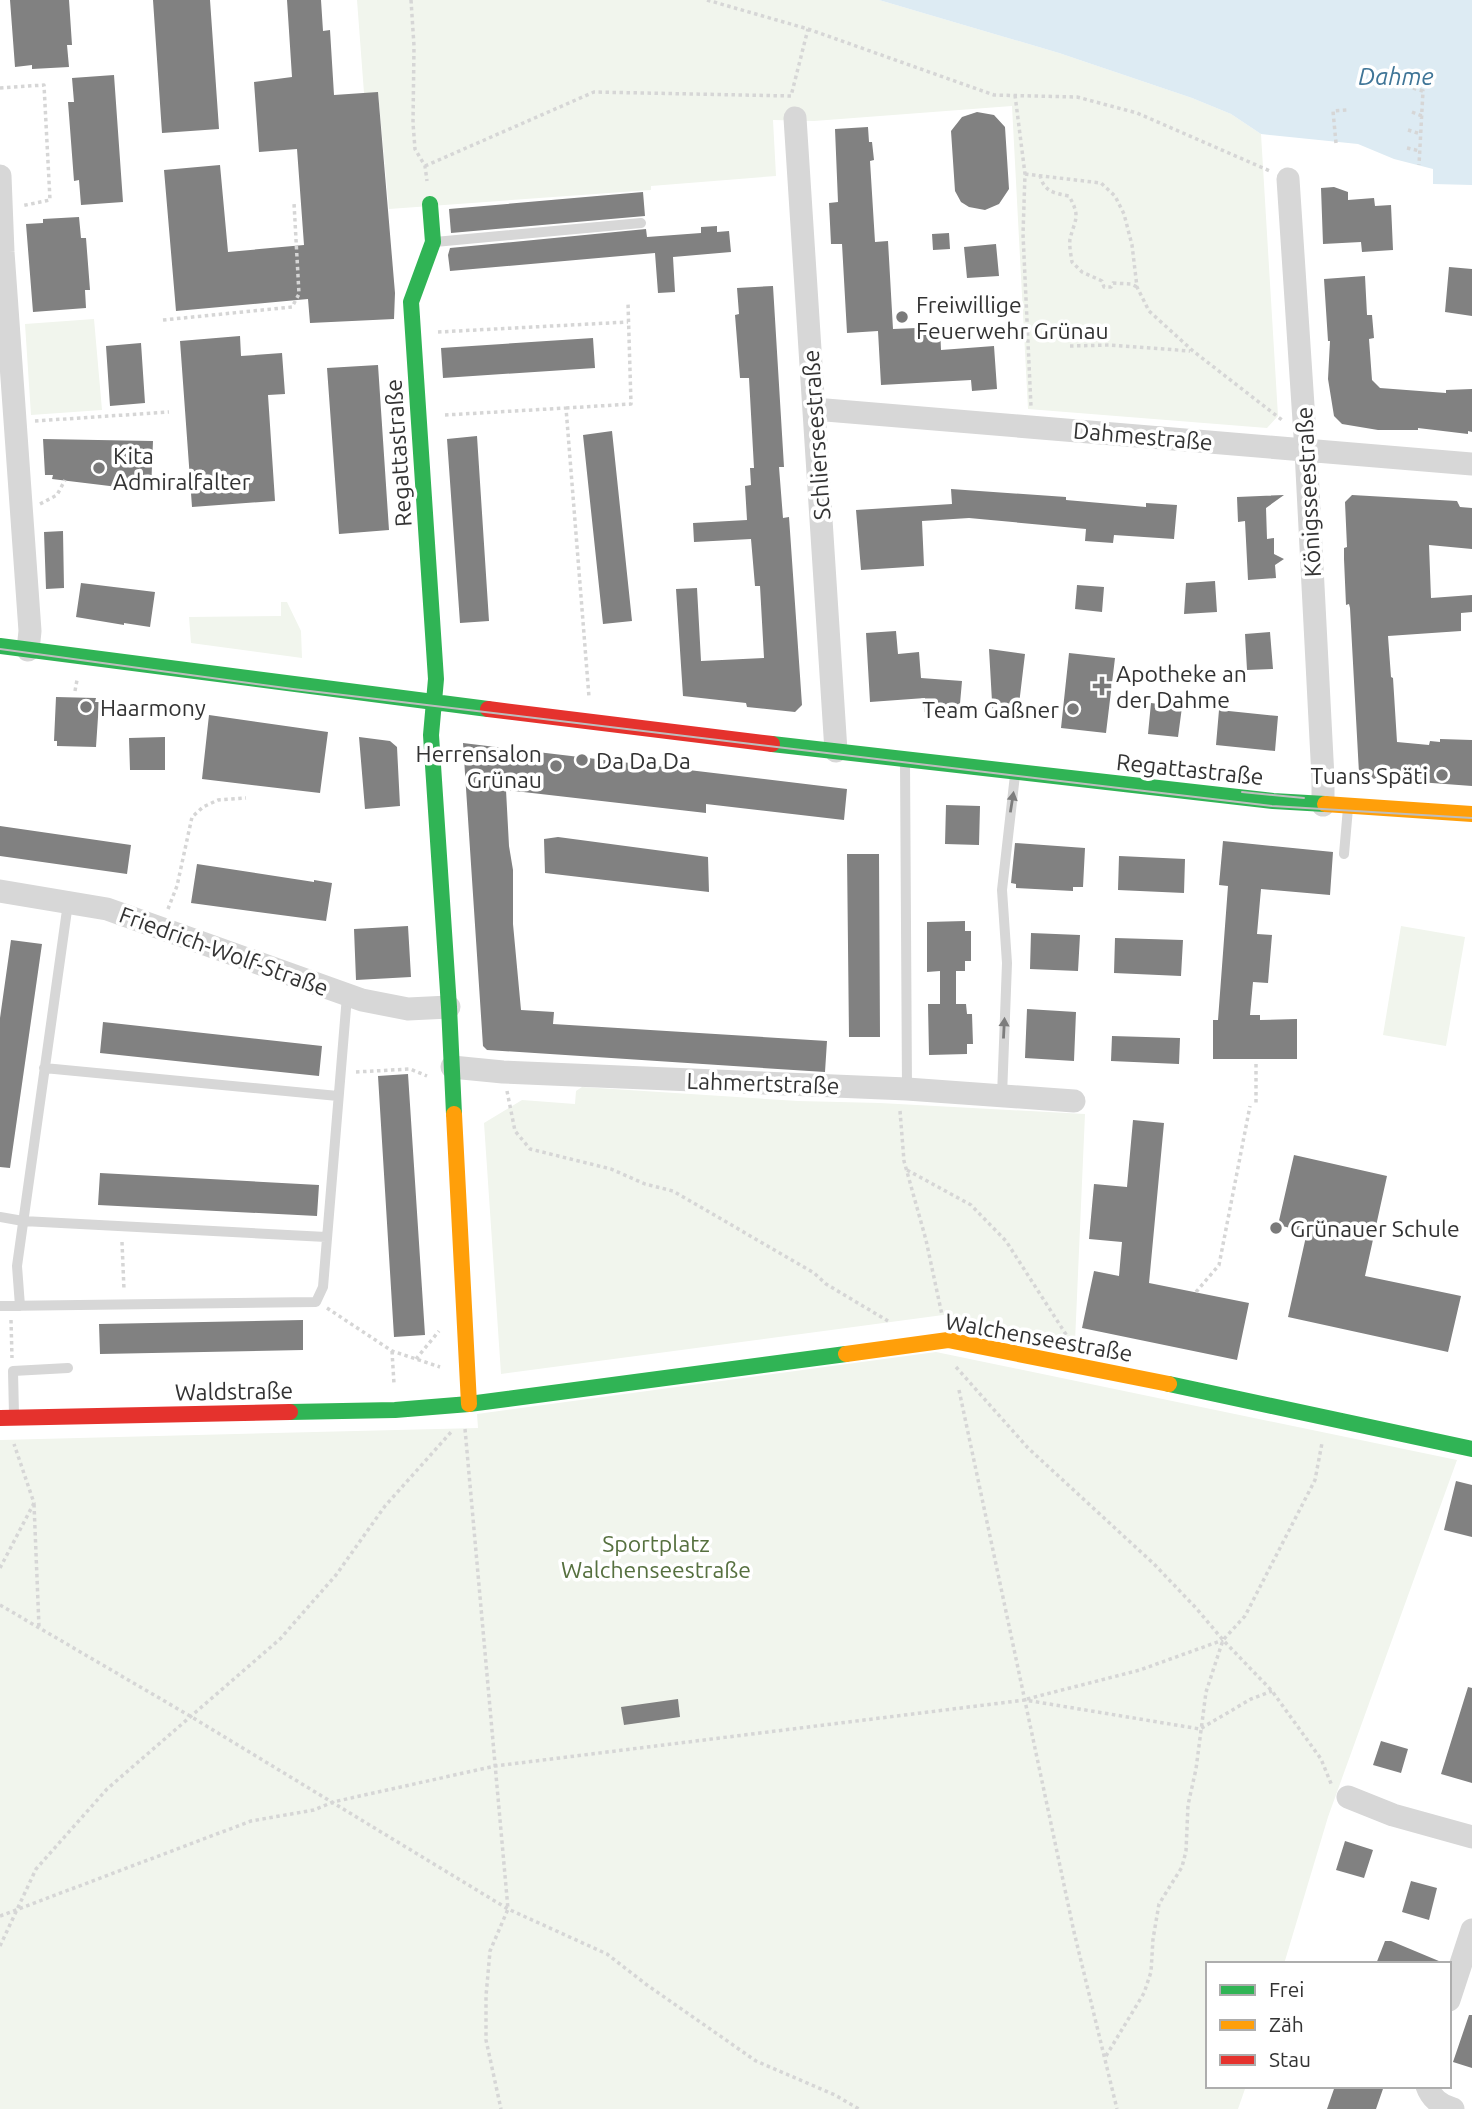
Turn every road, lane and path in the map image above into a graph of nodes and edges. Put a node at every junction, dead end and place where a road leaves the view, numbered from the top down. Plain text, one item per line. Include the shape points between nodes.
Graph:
1 (411, 0) edge
2 (707, 0) edge
3 (808, 29) junction
4 (0, 88) edge
5 (1413, 88) dead end
6 (1015, 95) junction
7 (1347, 110) dead end
8 (1412, 112) dead end
9 (1422, 116) junction
10 (795, 118) dead end
11 (1408, 131) dead end
12 (1421, 134) junction
13 (1335, 143) dead end
14 (1407, 148) dead end
15 (1420, 151) junction
16 (1419, 165) dead end
17 (425, 166) junction
18 (1025, 174) junction
19 (0, 176) edge
20 (1040, 176) junction
21 (1288, 178) joint
22 (294, 203) dead end
23 (430, 204) joint
24 (2, 209) junction
25 (641, 223) dead end
26 (433, 242) junction
27 (1137, 287) junction
28 (628, 303) dead end
29 (163, 320) dead end
30 (628, 322) junction
31 (437, 332) dead end
32 (1070, 346) dead end
33 (1193, 351) junction
34 (566, 408) junction
35 (814, 409) junction
36 (169, 412) dead end
37 (1031, 413) dead end
38 (443, 415) dead end
39 (1282, 420) dead end
40 (15, 422) junction
41 (1306, 451) junction
42 (1472, 464) edge
43 (65, 480) dead end
44 (21, 506) junction
45 (0, 646) edge
46 (28, 650) junction
47 (77, 678) dead end
48 (75, 691) dead end
49 (589, 696) dead end
50 (434, 702) junction
51 (836, 751) junction
52 (905, 760) junction
53 (1015, 772) junction
54 (246, 798) dead end
55 (1323, 805) junction
56 (1349, 806) junction
57 (1472, 814) edge
58 (1344, 854) dead end
59 (0, 891) edge
60 (68, 903) junction
61 (168, 909) dead end
62 (347, 996) junction
63 (449, 1007) junction
64 (1256, 1064) dead end
65 (44, 1068) junction
66 (452, 1072) junction
67 (503, 1072) junction
68 (340, 1073) junction
69 (907, 1089) junction
70 (338, 1096) junction
71 (1002, 1096) junction
72 (1074, 1101) dead end
73 (1256, 1103) dead end
74 (1250, 1107) dead end
75 (907, 1170) junction
76 (0, 1217) edge
77 (23, 1221) junction
78 (121, 1227) junction
79 (327, 1237) junction
80 (1196, 1292) dead end
81 (316, 1301) junction
82 (125, 1303) junction
83 (10, 1306) edge
84 (447, 1322) dead end
85 (891, 1322) dead end
86 (948, 1340) junction
87 (392, 1351) junction
88 (416, 1359) junction
89 (1068, 1362) junction
90 (955, 1366) dead end
91 (68, 1368) dead end
92 (466, 1369) junction
93 (13, 1371) junction
94 (959, 1390) dead end
95 (469, 1404) junction
96 (395, 1410) junction
97 (7, 1418) edge
98 (1324, 1418) junction
99 (452, 1431) dead end
100 (1472, 1449) edge
101 (34, 1503) junction
102 (0, 1568) edge
103 (0, 1605) edge
104 (39, 1628) junction
105 (1223, 1640) junction
106 (1272, 1691) junction
107 (1025, 1700) junction
108 (190, 1716) junction
109 (1200, 1729) junction
110 (495, 1766) junction
111 (1348, 1797) joint
112 (332, 1802) junction
113 (1472, 1837) edge
114 (508, 1909) junction
115 (17, 1911) junction
116 (0, 1916) edge
117 (1472, 1930) edge
118 (0, 1946) edge
119 (1451, 1994) edge
120 (1106, 2056) junction
121 (1428, 2088) edge
122 (501, 2109) edge
123 (859, 2109) edge
124 (1117, 2109) edge
125 (1453, 2109) edge

1 - 17 path via 412,123 415,149
2 - 3 path
3 - 6 path via 994,95
3 - 17 path via 791,96 594,92
4 - 24 path via 44,85 50,200
5 - 9 path via 1423,91
6 - 18 path
6 - 21 path via 1077,97 1137,113
7 - 13 path via 1333,111
8 - 9 path
9 - 12 path
10 - 35 street, Schlierseestraße
11 - 12 path
12 - 15 path
14 - 15 path
15 - 16 path
17 - 23 path
18 - 20 path
18 - 37 path via 1023,234
19 - 24 street
20 - 27 path via 1101,183 1115,195 1132,245
20 - 27 path via 1049,192 1069,196 1075,207 1072,262 1104,287 1114,283
21 - 41 street, Königsseestraße
22 - 29 path via 299,294 292,307
23 - 26 street, Regattastraße
24 - 40 street
25 - 26 lane
26 - 50 street, Regattastraße via 411,307
27 - 33 path via 1149,311
28 - 30 path
30 - 31 path
30 - 34 path via 631,404
32 - 33 path
33 - 39 path
34 - 38 path
34 - 49 path
35 - 41 street, Dahmestraße
35 - 51 street, Schlierseestraße
36 - 40 path
40 - 44 street
41 - 42 street, Dahmestraße
41 - 55 street, Königsseestraße
43 - 44 path via 57,495 40,504
44 - 46 street
45 - 46 street, Regattastraße
46 - 50 street, Regattastraße
47 - 48 path
50 - 51 street, Regattastraße
50 - 63 street via 431,735
51 - 52 street, Regattastraße
52 - 53 street, Regattastraße
52 - 69 lane
53 - 55 street, Regattastraße
71 -> 53 lane via 1007,963 1002,890
54 - 61 path via 218,800 192,817
55 - 56 street, Regattastraße
56 - 57 street, Regattastraße
56 - 58 lane
59 - 60 street, Friedrich-Wolf-Straße
60 - 62 street, Friedrich-Wolf-Straße via 107,909
60 - 65 lane
62 - 63 street, Friedrich-Wolf-Straße via 408,1009
62 - 68 lane
63 - 66 street
64 - 73 path
65 - 70 lane
65 - 77 lane
66 - 67 street, Lahmertstraße
66 - 68 path via 430,1077 410,1069
66 - 92 street
67 - 69 street, Lahmertstraße
67 - 85 path via 515,1131 530,1149 611,1169 673,1191
68 - 70 lane
69 - 71 street, Lahmertstraße
69 - 75 path via 899,1112
70 - 79 lane
71 - 72 street, Lahmertstraße
74 - 80 path via 1219,1265
75 - 86 path
75 - 89 path via 971,1205 1006,1241 1070,1341
76 - 77 lane
77 - 78 lane
77 - 83 lane
78 - 79 lane
78 - 82 path
79 - 81 lane via 323,1287
81 - 82 lane
81 - 87 path
82 - 83 lane
83 - 93 path
84 - 88 path
86 - 89 street, Walchenseestraße
86 - 95 street, Walchenseestraße
87 - 88 path
87 - 96 path
88 - 92 path via 448,1370
89 - 98 street, Walchenseestraße
90 - 105 path via 1028,1448 1154,1564
91 - 93 lane
92 - 95 street
93 - 97 lane
94 - 107 path
95 - 96 street, Waldstraße
95 - 110 path via 465,1430
96 - 97 street, Waldstraße
97 - 101 path
98 - 100 street, Walchenseestraße
98 - 105 path via 1315,1480 1245,1616
99 - 108 path via 384,1506 336,1575 281,1639
101 - 102 path
101 - 104 path
103 - 104 path
104 - 108 path
105 - 106 path
105 - 107 path via 1140,1670
105 - 109 path
106 - 109 path
106 - 111 path via 1321,1759 1331,1786
107 - 109 path
107 - 110 path
107 - 120 path via 1074,1932
108 - 112 path
108 - 115 path via 107,1789 36,1869
109 - 120 path via 1182,1867 1158,1904 1151,1972 1144,1993
110 - 112 path
110 - 114 path
111 - 113 street via 1392,1815
112 - 114 path
112 - 115 path via 314,1810 251,1821
114 - 122 path via 490,1951 485,1996 486,2040
114 - 123 path via 607,1954 756,2061
115 - 116 path
115 - 118 path
117 - 119 street
120 - 124 path
121 - 125 street via 1442,2106

